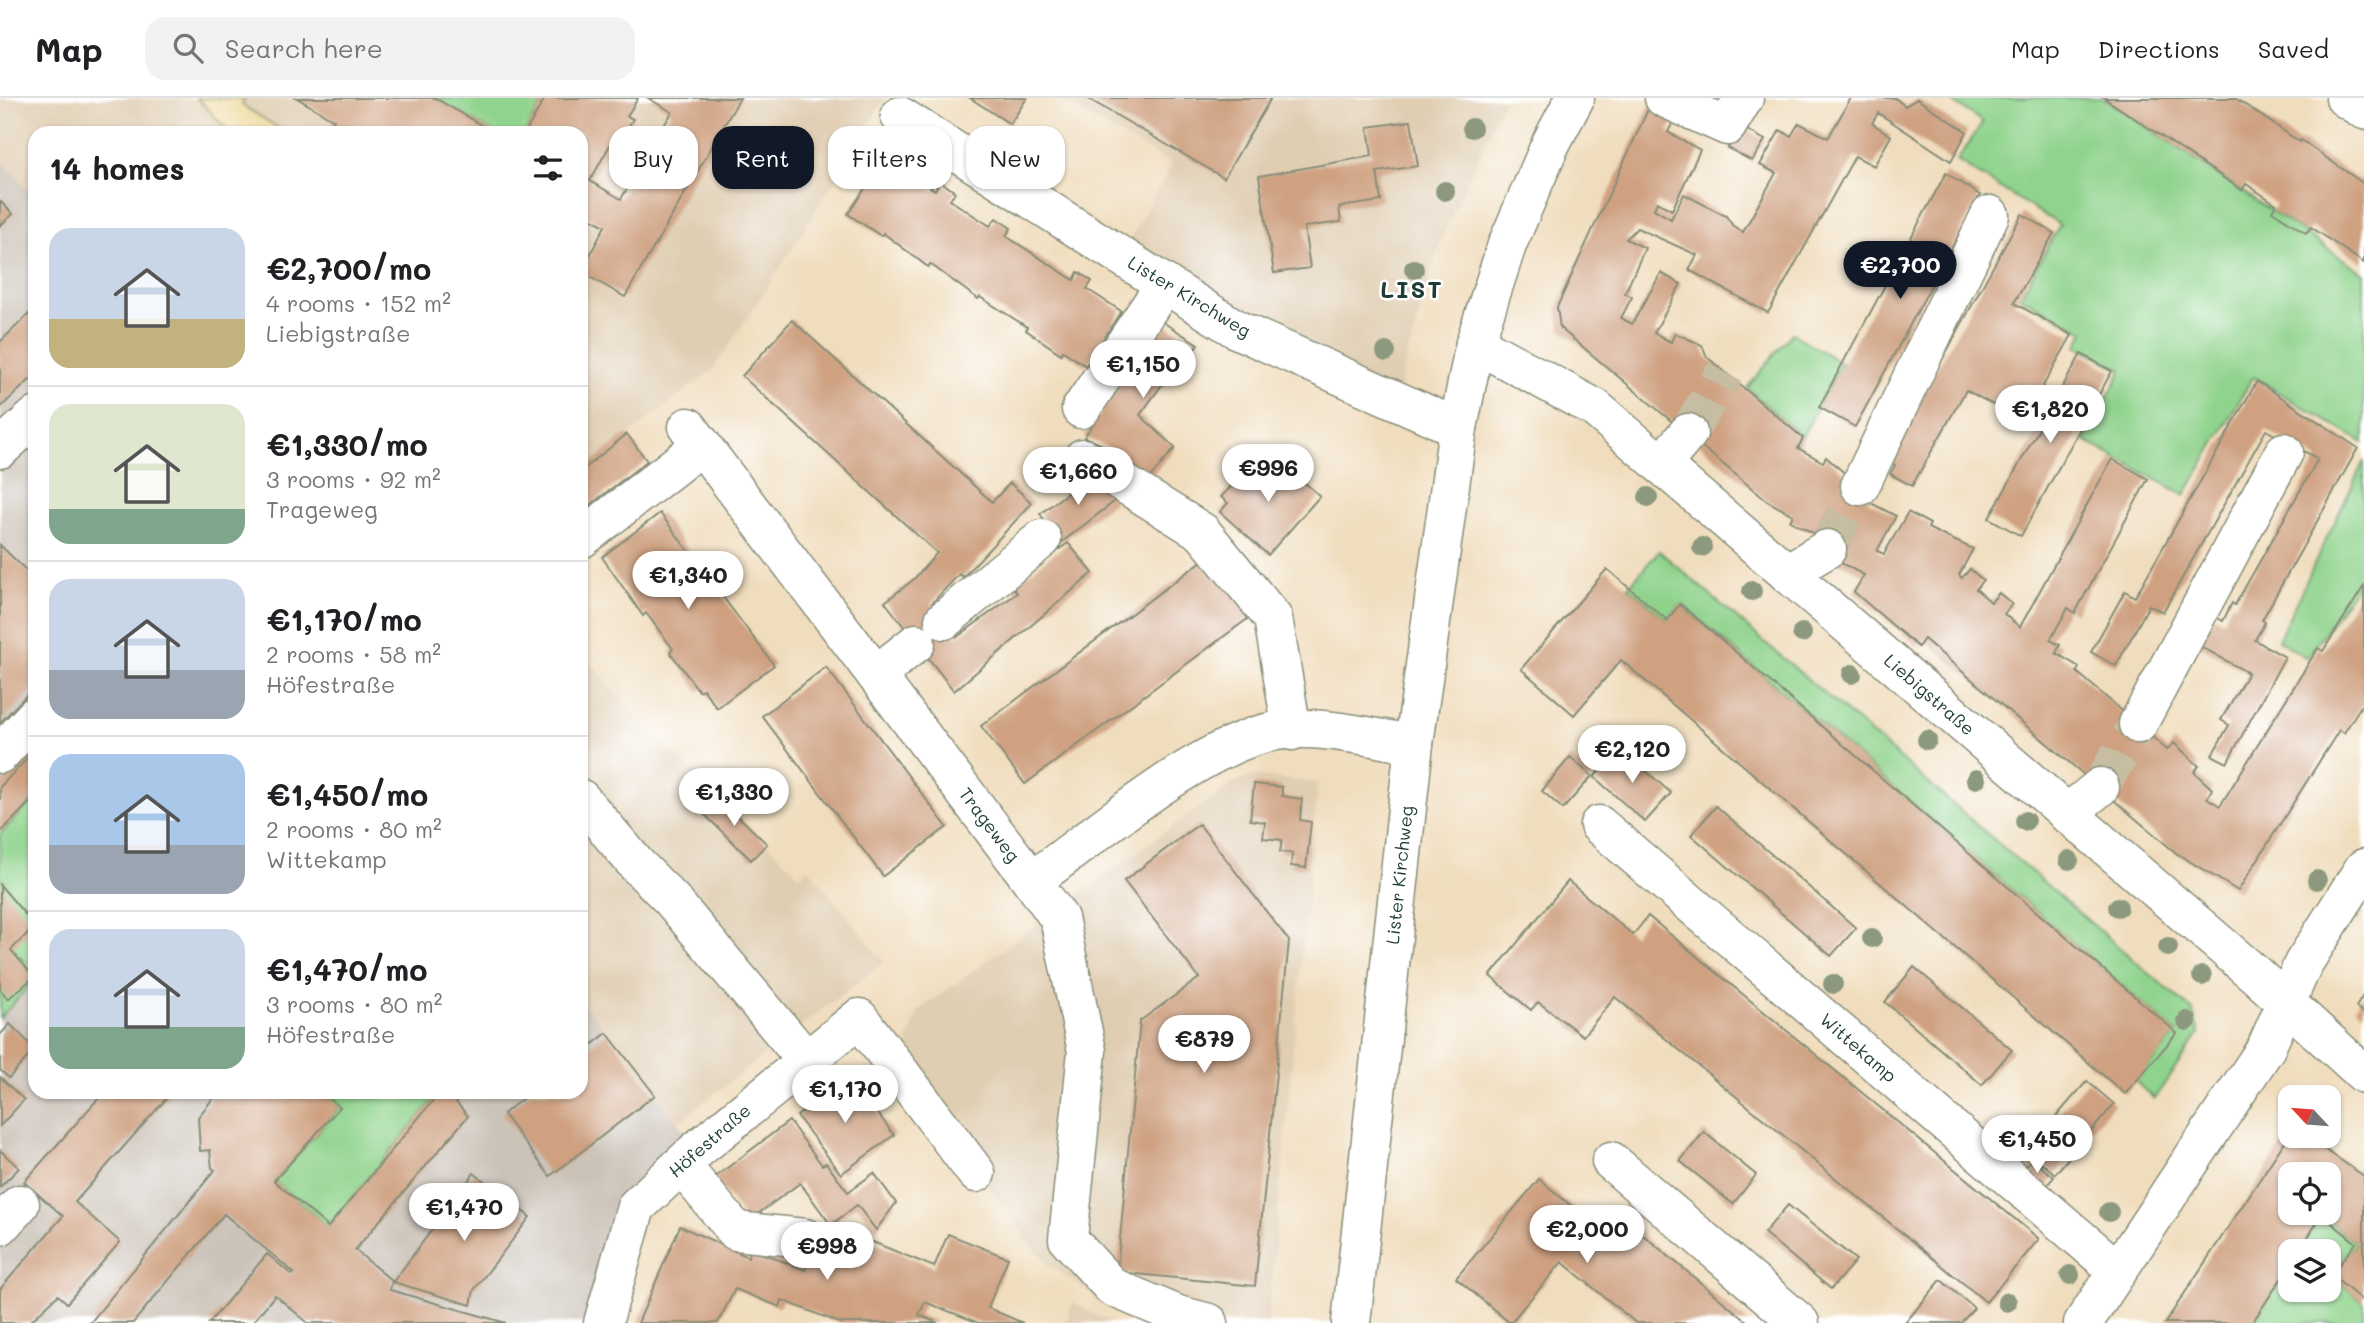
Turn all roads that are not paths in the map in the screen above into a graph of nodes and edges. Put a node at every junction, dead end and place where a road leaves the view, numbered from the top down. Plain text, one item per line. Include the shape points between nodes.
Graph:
1 (1575, 98) edge
2 (1664, 98) edge
3 (1744, 98) edge
4 (2345, 98) edge
5 (2364, 110) edge
6 (900, 116) dead end
7 (1990, 215) dead end
8 (1165, 284) junction
9 (1475, 343) junction
10 (1081, 409) dead end
11 (28, 423) edge
12 (1458, 428) junction
13 (1688, 433) tunnel mouth
14 (0, 449) edge
15 (2284, 452) dead end
16 (1083, 458) dead end
17 (1661, 465) junction
18 (1860, 486) tunnel mouth
19 (588, 533) edge
20 (1042, 539) dead end
21 (1827, 549) tunnel mouth
22 (1787, 573) junction
23 (876, 675) junction
24 (28, 724) edge
25 (2138, 724) tunnel mouth
26 (1292, 731) junction
27 (1415, 744) junction
28 (0, 754) edge
29 (2100, 787) tunnel mouth
30 (588, 807) edge
31 (2067, 814) junction
32 (1599, 825) dead end
33 (2364, 868) edge
34 (1032, 881) junction
35 (2285, 1004) junction
36 (807, 1061) junction
37 (2364, 1074) edge
38 (1611, 1161) dead end
39 (681, 1165) junction
40 (976, 1173) dead end
41 (805, 1238) dead end
42 (2118, 1271) junction
43 (603, 1323) edge
44 (1209, 1323) edge
45 (1351, 1323) edge
46 (1800, 1323) edge
47 (2083, 1323) edge

1 - 9 street, Lister Kirchweg via 1507,245
2 - 3 street via 1727,126
4 - 5 street
6 - 8 street, Lister Kirchweg
7 - 18 street
8 - 10 street
8 - 12 street, Lister Kirchweg via 1236,329
9 - 12 street, Lister Kirchweg
9 - 17 street, Liebigstraße via 1595,408
11 - 14 street
12 - 27 street, Lister Kirchweg
13 - 17 street
15 - 25 street
16 - 26 street via 1202,532 1273,618
17 - 22 street, Liebigstraße
19 - 23 street, Trageweg via 695,436
20 - 23 street
21 - 22 street
22 - 31 street, Liebigstraße
23 - 34 street, Trageweg
24 - 28 street
26 - 27 street
26 - 34 street via 1277,731 1224,748
27 - 45 street, Lister Kirchweg
29 - 31 street
30 - 36 street
31 - 35 street, Liebigstraße
32 - 42 street, Wittekamp
33 - 35 street via 2303,964
34 - 44 street, Trageweg via 1059,918 1087,1051 1068,1238 1112,1287
35 - 37 street, Liebigstraße
35 - 42 street via 2266,1048
36 - 39 street, Höfestraße
36 - 40 street, Höfestraße via 859,1018
38 - 46 street
39 - 41 street via 736,1231
39 - 43 street, Höfestraße via 636,1207
42 - 47 street

